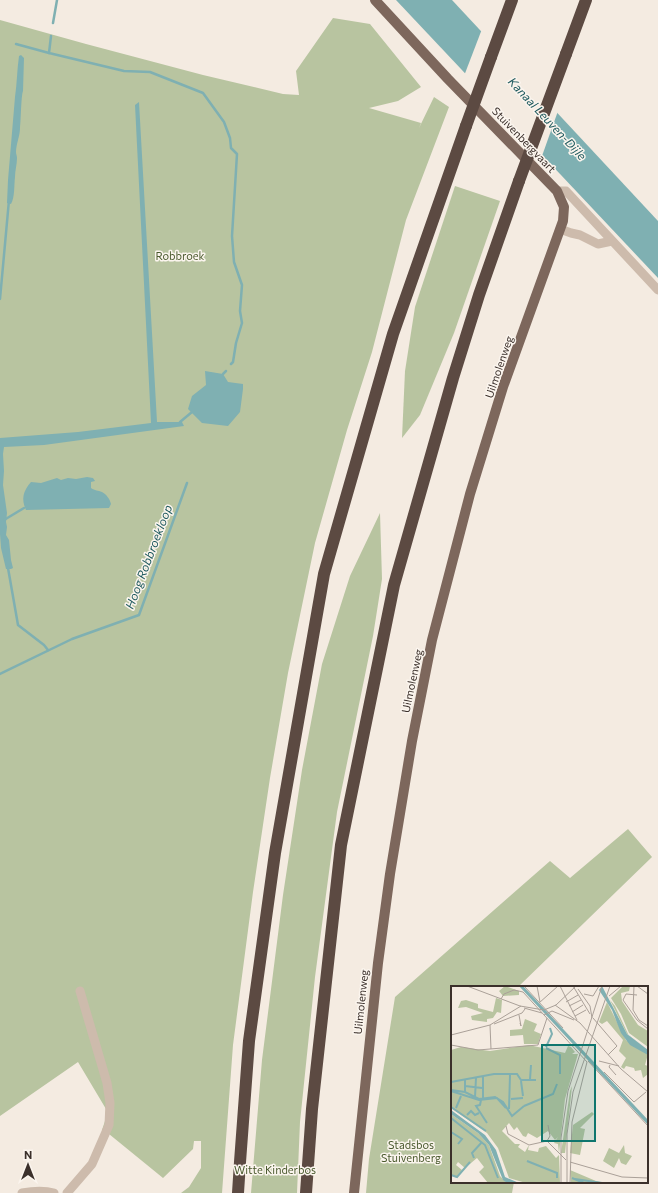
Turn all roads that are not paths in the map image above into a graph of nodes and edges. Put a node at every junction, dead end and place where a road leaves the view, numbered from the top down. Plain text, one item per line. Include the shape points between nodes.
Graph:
1 (375, 0) edge
2 (512, 0) edge
3 (586, 0) edge
4 (557, 191) junction
5 (560, 229) junction
6 (612, 241) junction
7 (658, 290) edge
8 (80, 991) dead end
9 (22, 1193) edge
10 (54, 1193) edge
11 (67, 1193) edge
12 (238, 1193) edge
13 (306, 1193) edge
14 (354, 1193) edge

1 - 4 main road, Stuivenbergvaart
2 - 12 highway, bridge via 393,334 324,574 275,853 249,1041
3 - 13 highway, bridge via 479,295 394,584 341,846 312,1109
4 - 5 main road, Uilmolenweg via 564,207
4 - 6 street, Stuivenbergvaart via 566,190
5 - 6 street via 598,244
5 - 14 main road, Uilmolenweg via 501,395 470,494 432,640 389,881
6 - 7 street, Stuivenbergvaart
8 - 11 street via 107,1083 110,1103 109,1126 92,1164
9 - 10 street

